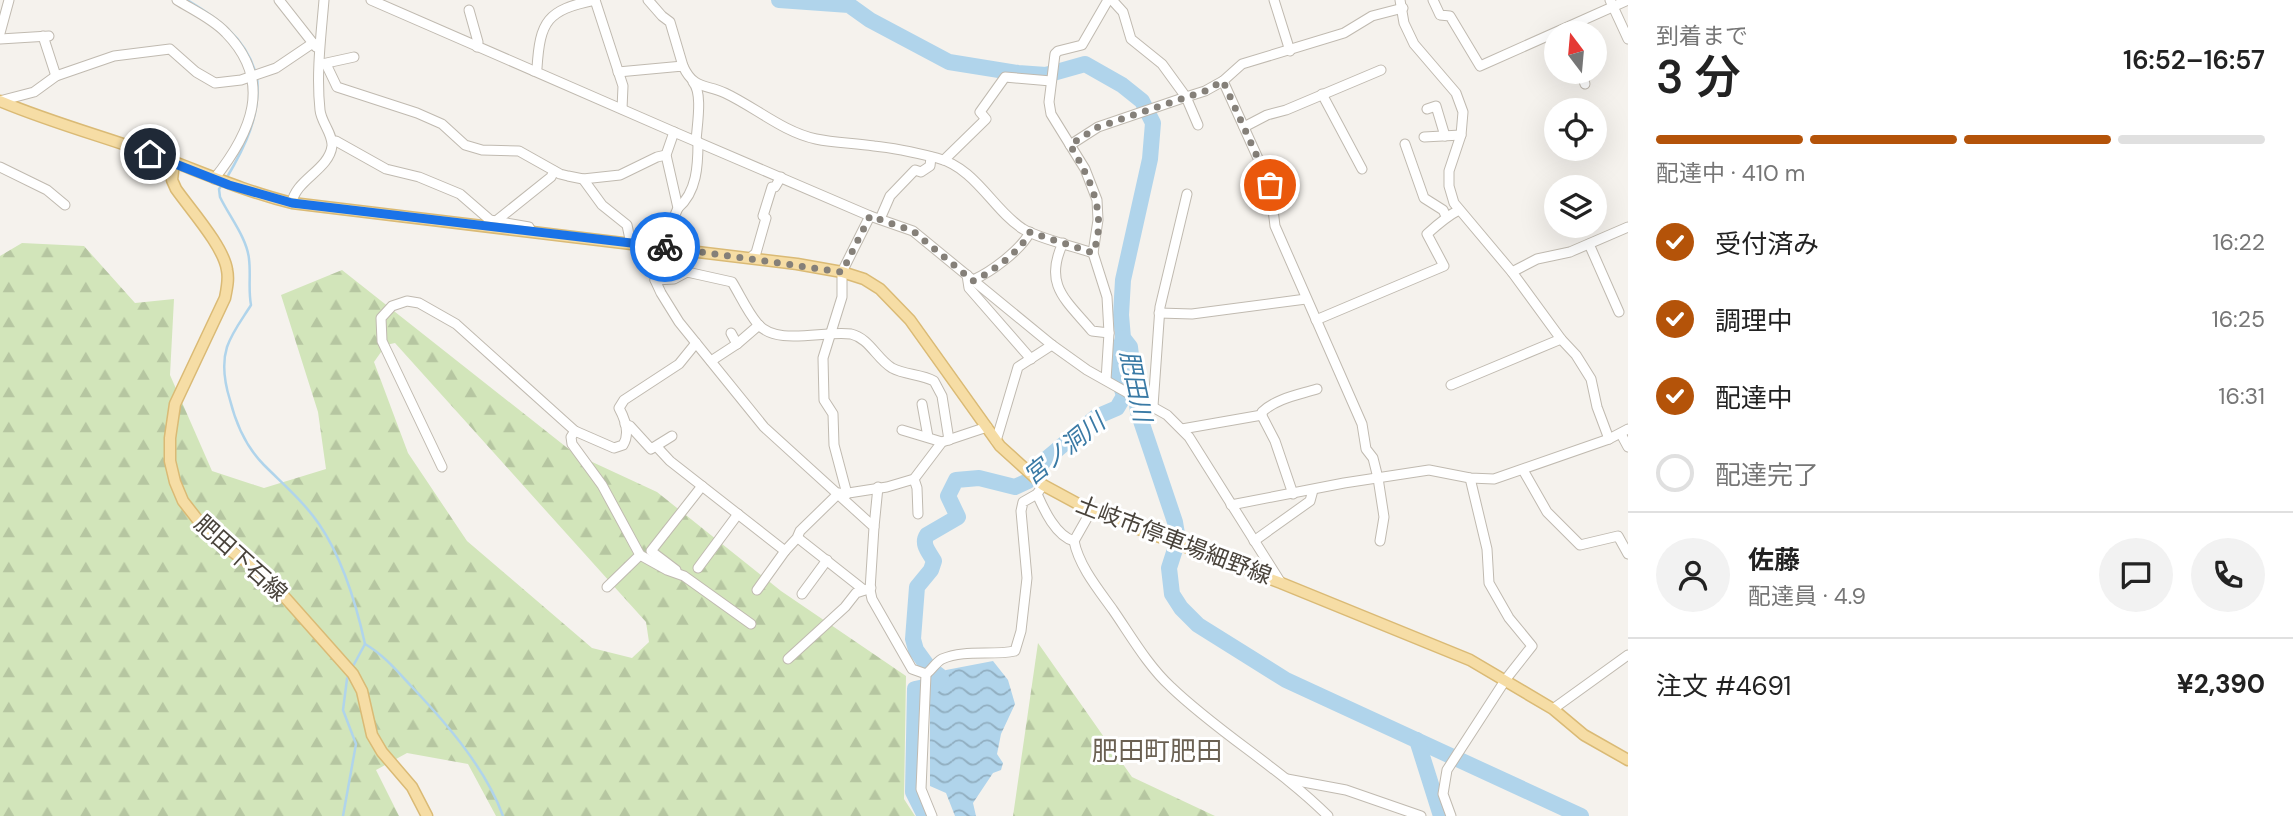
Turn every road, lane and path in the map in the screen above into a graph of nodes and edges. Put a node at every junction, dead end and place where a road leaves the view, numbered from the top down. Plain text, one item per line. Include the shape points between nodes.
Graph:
1 (9, 0) edge
2 (177, 0) edge
3 (279, 0) edge
4 (324, 0) edge
5 (595, 0) edge
6 (648, 0) edge
7 (1110, 0) edge
8 (1274, 0) edge
9 (1433, 0) edge
10 (1628, 0) edge
11 (373, 1) edge
12 (1612, 3) edge
13 (1401, 4) edge
14 (469, 10) dead end
15 (1580, 21) edge
16 (0, 33) edge
17 (0, 39) edge
18 (1544, 39) edge
19 (1628, 39) edge
20 (316, 47) junction
21 (477, 47) junction
22 (1290, 51) junction
23 (354, 57) dead end
24 (323, 64) junction
25 (683, 66) junction
26 (1381, 70) dead end
27 (534, 71) junction
28 (618, 72) junction
29 (256, 75) junction
30 (57, 76) junction
31 (692, 80) junction
32 (1051, 81) junction
33 (1223, 81) junction
34 (1322, 94) junction
35 (1186, 97) junction
36 (0, 101) edge
37 (1427, 108) dead end
38 (622, 109) junction
39 (1198, 125) dead end
40 (1244, 127) junction
41 (674, 132) junction
42 (1461, 135) junction
43 (1445, 136) junction
44 (1424, 137) dead end
45 (332, 141) junction
46 (697, 141) junction
47 (1405, 144) dead end
48 (1070, 145) junction
49 (666, 155) junction
50 (932, 157) junction
51 (944, 160) junction
52 (174, 162) junction
53 (0, 167) edge
54 (1362, 169) dead end
55 (554, 171) junction
56 (781, 177) junction
57 (216, 179) junction
58 (583, 179) junction
59 (1188, 194) dead end
60 (292, 203) junction
61 (65, 205) dead end
62 (678, 208) junction
63 (1459, 210) junction
64 (1446, 216) junction
65 (875, 218) junction
66 (496, 221) junction
67 (1628, 227) edge
68 (1030, 232) junction
69 (533, 233) junction
70 (1063, 243) junction
71 (631, 244) junction
72 (1589, 244) junction
73 (661, 247) junction
74 (1093, 253) junction
75 (750, 258) junction
76 (842, 272) junction
77 (1512, 272) junction
78 (970, 278) junction
79 (655, 280) junction
80 (1306, 299) junction
81 (1619, 312) dead end
82 (1159, 313) junction
83 (1316, 320) junction
84 (758, 325) junction
85 (1109, 332) junction
86 (731, 333) dead end
87 (830, 335) junction
88 (1561, 339) junction
89 (696, 343) junction
90 (737, 344) junction
91 (1052, 345) junction
92 (1031, 359) junction
93 (711, 360) junction
94 (1106, 380) junction
95 (1451, 385) dead end
96 (1317, 389) dead end
97 (922, 404) dead end
98 (1153, 407) junction
99 (1262, 415) junction
100 (625, 424) junction
101 (987, 428) junction
102 (1182, 429) junction
103 (902, 430) dead end
104 (575, 431) junction
105 (1625, 432) edge
106 (672, 436) dead end
107 (928, 437) junction
108 (1609, 439) junction
109 (946, 441) junction
110 (996, 441) junction
111 (657, 447) junction
112 (1628, 447) edge
113 (442, 467) dead end
114 (1523, 470) junction
115 (1378, 478) junction
116 (1470, 478) junction
117 (914, 479) junction
118 (702, 486) junction
119 (878, 487) junction
120 (1040, 490) junction
121 (1312, 490) junction
122 (842, 494) junction
123 (1293, 494) junction
124 (1231, 505) junction
125 (1090, 511) junction
126 (738, 514) junction
127 (918, 514) dead end
128 (874, 527) junction
129 (797, 538) junction
130 (1074, 541) junction
131 (1254, 541) junction
132 (1380, 541) dead end
133 (785, 551) junction
134 (1628, 554) edge
135 (640, 555) junction
136 (827, 560) junction
137 (698, 568) dead end
138 (680, 575) junction
139 (1281, 583) junction
140 (607, 587) dead end
141 (867, 589) junction
142 (757, 590) dead end
143 (802, 594) dead end
144 (751, 624) dead end
145 (1628, 655) edge
146 (788, 659) dead end
147 (926, 674) junction
148 (1506, 679) junction
149 (1553, 709) junction
150 (1628, 760) edge
151 (1285, 778) junction
152 (1447, 815) edge
153 (428, 816) edge
154 (932, 816) edge
155 (1328, 816) edge
156 (1421, 816) edge

1 - 16 street
2 - 29 street via 226,33
3 - 20 street
4 - 20 street
5 - 27 street via 562,10 549,20 539,36
5 - 28 street
6 - 25 street via 671,24
7 - 32 street via 1082,45 1055,54
7 - 35 street via 1123,12 1131,39 1161,64
8 - 22 street
9 - 18 street via 1440,15 1450,16 1480,66
10 - 12 street
11 - 21 street
12 - 15 street
12 - 19 street
13 - 22 street via 1344,33
13 - 42 street via 1414,44 1460,102
14 - 21 street
17 - 30 street via 46,36
20 - 24 street
20 - 29 street
21 - 27 street
22 - 33 street via 1242,64
23 - 24 street
24 - 45 street via 320,113
24 - 55 street via 337,87 442,124 465,145 519,151
25 - 28 street
25 - 31 street
26 - 34 street
27 - 38 street
28 - 38 street
29 - 30 street via 212,83 170,50 114,55
29 - 57 street via 247,128
30 - 36 street via 34,92
31 - 46 street via 699,97
31 - 50 street via 814,139
32 - 48 street via 1049,109
32 - 51 street via 1005,77 980,112 986,119
33 - 35 street
33 - 40 street
34 - 40 street
34 - 54 street
35 - 39 street
35 - 48 street via 1098,127
36 - 52 main road, 土岐市停車場細野線
37 - 43 street via 1436,106
38 - 41 street
40 - 80 street via 1270,185 1275,226
41 - 46 street
41 - 49 street
42 - 43 street
42 - 63 street via 1448,186
43 - 44 street
45 - 60 street via 329,153 295,192
45 - 66 street via 386,169 460,194 484,217
46 - 56 street
46 - 62 street via 696,177 686,202
47 - 64 street via 1424,198
48 - 74 street via 1097,200
49 - 58 street via 620,175
49 - 62 street
50 - 51 street
50 - 65 street via 930,166 915,170
51 - 68 street via 983,187
52 - 57 main road, 土岐市停車場細野線
52 - 153 main road, 肥田下石線 via 176,189 222,254 228,283 175,404 170,461 175,482 183,501 211,537 274,585 354,674 372,735
53 - 61 street via 47,190
55 - 58 street
55 - 66 street
56 - 65 street
56 - 75 street via 768,192 766,218 756,253
57 - 60 main road, 土岐市停車場細野線
58 - 71 street via 602,205 628,225
59 - 82 street
60 - 69 main road, 土岐市停車場細野線
62 - 73 street
63 - 64 street
63 - 77 street
64 - 83 street via 1427,233 1444,266
65 - 76 street
65 - 78 street via 913,231
66 - 69 street via 529,227
67 - 72 street
68 - 70 street
68 - 78 street via 1004,261
69 - 71 main road, 土岐市停車場細野線
70 - 74 street
70 - 85 street via 1054,261 1061,294 1092,331
71 - 73 main road, 土岐市停車場細野線
72 - 77 street via 1537,259
72 - 81 street
73 - 75 main road, 土岐市停車場細野線
73 - 79 street
74 - 85 street via 1107,297
75 - 76 main road, 土岐市停車場細野線
76 - 87 street via 842,297
76 - 101 main road, 土岐市停車場細野線 via 864,279 911,320
77 - 88 street
78 - 91 street
78 - 92 street via 969,288
79 - 84 street via 674,279 687,272 732,282
79 - 89 street
80 - 82 street via 1192,314
80 - 83 street
82 - 98 street
83 - 115 street via 1358,415
84 - 87 street via 789,337
84 - 90 street
85 - 94 street
86 - 90 street
87 - 109 street via 858,337 892,368 934,381 942,396
87 - 122 street via 823,358 823,390 833,414
88 - 95 street
88 - 108 street via 1591,379
89 - 93 street
89 - 100 street via 679,363 624,400 619,408
90 - 93 street
91 - 92 street
91 - 94 street
92 - 110 street via 1018,367
93 - 122 street via 764,426
94 - 98 street
96 - 99 street via 1270,405
97 - 107 street
98 - 102 street
99 - 102 street
99 - 123 street
100 - 104 street via 627,439 614,448
100 - 111 street via 651,449
101 - 109 street
101 - 110 main road, 土岐市停車場細野線
102 - 124 street
103 - 107 street
104 - 113 street via 456,324 407,301 392,306 381,318 382,341
104 - 135 street via 572,444 602,485
105 - 108 street
105 - 112 street
106 - 111 street
107 - 109 street
108 - 114 street
109 - 117 street
110 - 120 main road, 土岐市停車場細野線
111 - 118 street
114 - 116 street via 1494,479
114 - 134 street via 1547,512 1580,545 1618,536
115 - 116 street via 1429,470
115 - 121 street
115 - 132 street via 1384,517
116 - 148 street via 1487,549 1489,583 1532,646
117 - 119 street
117 - 127 street
118 - 126 street
118 - 138 street via 651,551
119 - 122 street
119 - 128 street
120 - 125 main road, 土岐市停車場細野線
120 - 130 street via 1061,532
120 - 147 street via 1023,502 1021,511 1027,578 1015,651 950,657
121 - 123 street
121 - 131 street via 1310,500
122 - 128 street
122 - 129 street
123 - 124 street
124 - 131 street
125 - 130 street
125 - 139 main road, 土岐市停車場細野線
126 - 133 street
126 - 137 street
128 - 141 street
129 - 133 street
129 - 136 street
130 - 151 street via 1094,584 1169,686
131 - 139 street
133 - 142 street
135 - 138 street
135 - 140 street
136 - 141 street
136 - 143 street
138 - 144 street
139 - 148 main road, 土岐市停車場細野線 via 1460,655
141 - 146 street via 851,597
141 - 147 street via 907,662
145 - 149 street
147 - 154 street via 922,789
148 - 149 main road, 土岐市停車場細野線
148 - 152 street via 1447,770 1443,794
149 - 150 main road, 土岐市停車場細野線 via 1584,735
151 - 155 street
151 - 156 street via 1346,790

